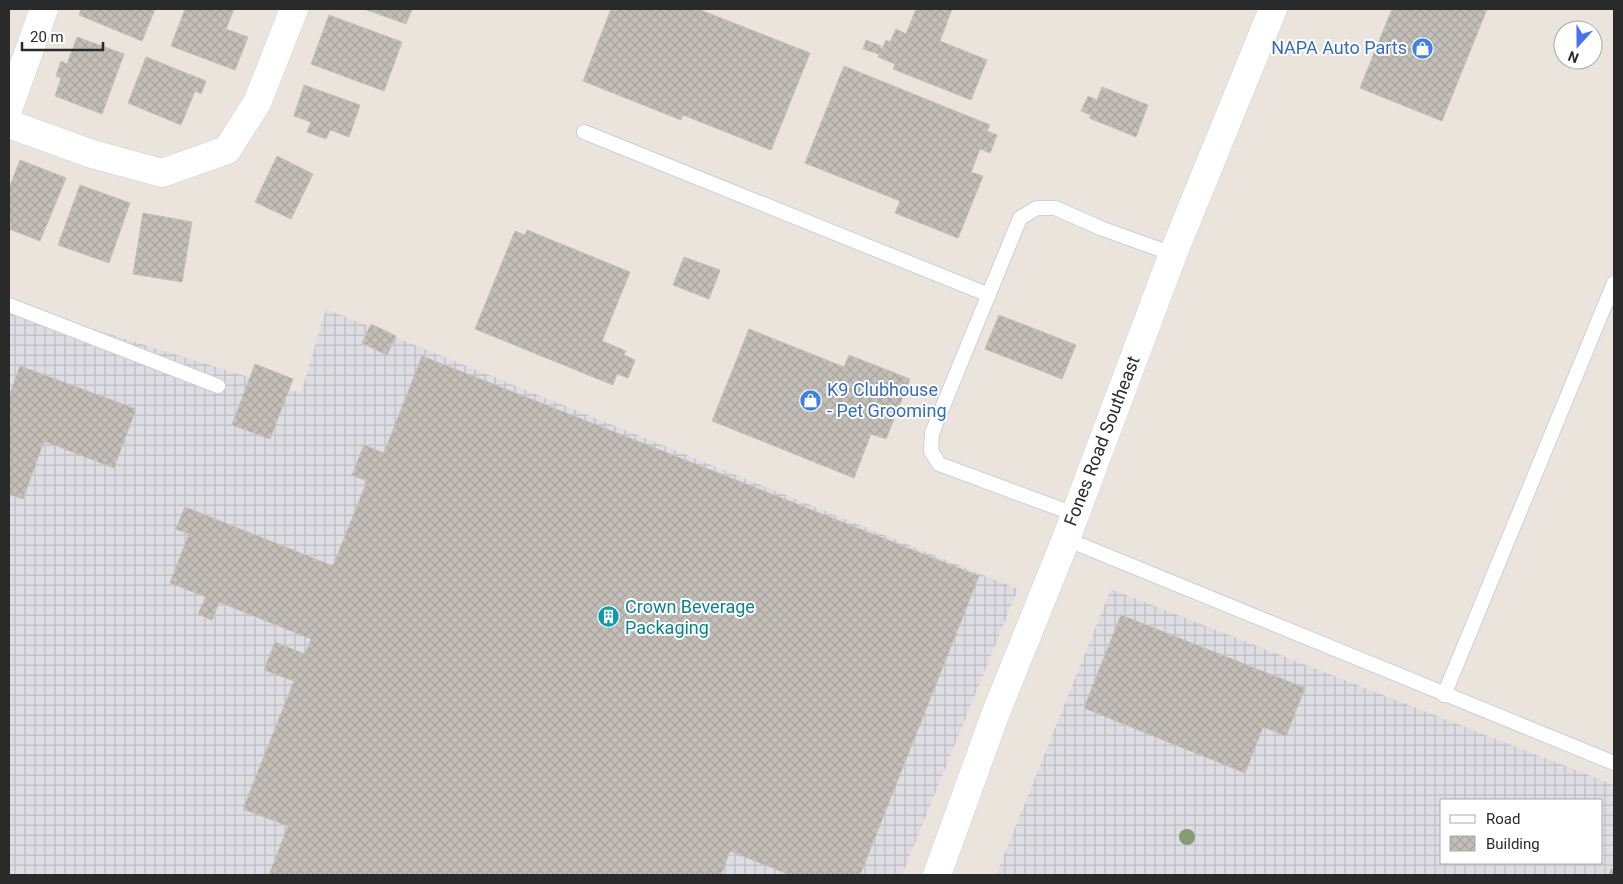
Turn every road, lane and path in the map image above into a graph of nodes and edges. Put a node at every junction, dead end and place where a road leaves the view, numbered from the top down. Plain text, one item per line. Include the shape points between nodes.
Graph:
1 (44, 9) edge
2 (294, 9) edge
3 (1273, 9) edge
4 (9, 108) edge
5 (9, 124) edge
6 (584, 132) dead end
7 (1173, 254) junction
8 (1614, 283) edge
9 (989, 295) junction
10 (9, 304) edge
11 (218, 386) dead end
12 (1070, 526) junction
13 (1444, 695) junction
14 (1614, 763) edge
15 (937, 875) edge

1 - 4 street
2 - 5 street via 257,103 227,150 162,173 92,154
3 - 7 street, Fones Road Southeast
6 - 9 lane
7 - 9 lane via 1055,208 1037,208 1020,218
7 - 12 street, Fones Road Southeast
8 - 13 lane
9 - 12 lane via 932,433 931,451 939,464
10 - 11 lane
12 - 13 lane
12 - 15 street, Fones Road Southeast via 995,715
13 - 14 lane

